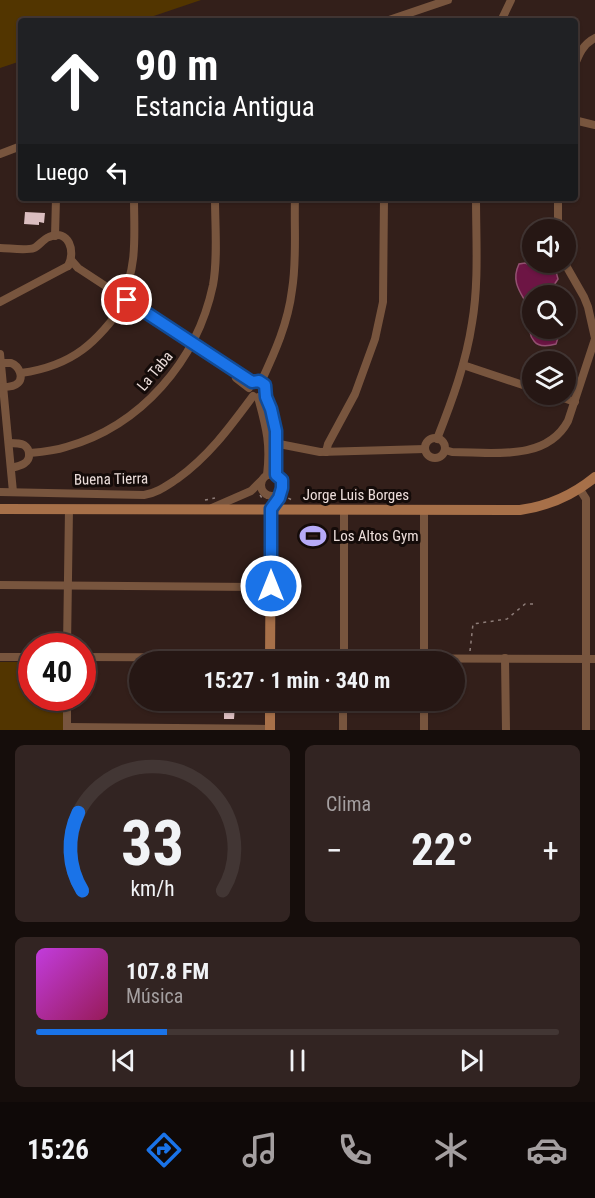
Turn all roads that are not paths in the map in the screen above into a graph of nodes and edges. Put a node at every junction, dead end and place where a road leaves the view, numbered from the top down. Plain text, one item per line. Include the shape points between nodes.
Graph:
1 (448, 0) edge
2 (511, 0) edge
3 (411, 17) edge
4 (502, 18) edge
5 (595, 38) edge
6 (578, 59) edge
7 (578, 121) edge
8 (595, 125) edge
9 (18, 147) edge
10 (0, 154) edge
11 (56, 201) edge
12 (134, 201) edge
13 (215, 201) edge
14 (295, 201) edge
15 (384, 201) edge
16 (476, 201) edge
17 (558, 201) edge
18 (558, 219) edge
19 (55, 236) junction
20 (0, 248) edge
21 (69, 263) junction
22 (570, 273) edge
23 (123, 300) junction
24 (0, 302) edge
25 (595, 338) edge
26 (191, 346) junction
27 (0, 358) edge
28 (463, 365) junction
29 (21, 373) junction
30 (522, 385) edge
31 (3, 387) junction
32 (255, 391) junction
33 (576, 399) edge
34 (574, 405) edge
35 (437, 439) junction
36 (9, 443) junction
37 (273, 443) junction
38 (425, 449) junction
39 (444, 450) junction
40 (326, 452) junction
41 (29, 453) junction
42 (11, 468) junction
43 (269, 477) junction
44 (595, 477) edge
45 (579, 489) junction
46 (0, 492) edge
47 (13, 492) junction
48 (274, 498) junction
49 (0, 509) edge
50 (69, 509) junction
51 (210, 509) junction
52 (344, 510) junction
53 (424, 510) junction
54 (0, 585) edge
55 (67, 585) junction
56 (271, 586) junction
57 (67, 633) edge
58 (270, 651) edge
59 (344, 651) edge
60 (424, 651) edge
61 (0, 657) edge
62 (18, 657) edge
63 (96, 657) edge
64 (129, 658) edge
65 (465, 658) edge
66 (506, 658) junction
67 (591, 659) edge
68 (67, 711) edge
69 (270, 711) edge
70 (344, 711) edge
71 (424, 711) edge
72 (67, 729) edge
73 (270, 730) edge
74 (343, 730) edge
75 (424, 730) edge
76 (506, 730) edge
77 (586, 730) edge

1 - 3 street
2 - 4 street
5 - 6 street via 584,46
7 - 8 street
9 - 10 street
11 - 19 street
12 - 23 street via 133,265
13 - 26 street, La Taba via 214,276 208,304
14 - 32 street via 291,301 261,382 265,387
15 - 40 street via 382,302 375,339 355,394
16 - 28 street via 474,310
17 - 18 street
19 - 20 street via 34,248
19 - 21 street via 69,242
21 - 23 street
21 - 24 street
22 - 25 street via 588,307
23 - 26 street
23 - 29 street via 108,325 70,358
25 - 33 street
26 - 32 street
26 - 41 street, La Taba via 156,392 107,430 79,443
27 - 29 street
27 - 31 street
28 - 30 street
28 - 35 street
29 - 31 street via 17,384
31 - 36 street
32 - 37 street via 274,420
32 - 47 street, Buena Tierra via 224,435 199,461 151,494
34 - 39 street via 564,428 540,446 518,452
35 - 38 street via 428,441
35 - 39 street
36 - 41 street via 27,447
36 - 42 street
37 - 40 street
37 - 43 street
38 - 39 street via 432,458 439,458
38 - 40 street
41 - 42 street via 26,462
42 - 47 street
43 - 48 street via 262,489
43 - 48 street via 282,480 283,484
43 - 51 street via 250,491
44 - 45 street, Jorge Luis Borges
45 - 53 street, Jorge Luis Borges via 554,502 527,509
45 - 67 street via 586,499
46 - 47 street, Buena Tierra
48 - 51 street, Jorge Luis Borges
48 - 52 street, Jorge Luis Borges
48 - 56 street
49 - 50 street, Jorge Luis Borges
50 - 51 street, Jorge Luis Borges
50 - 55 street
52 - 53 street, Jorge Luis Borges
52 - 59 street
53 - 60 street
54 - 55 street
55 - 56 street
55 - 57 street
56 - 58 street
61 - 62 street
63 - 64 street
65 - 66 street
66 - 67 street
66 - 76 street
67 - 77 street
68 - 72 street
69 - 73 street
70 - 74 street
71 - 75 street
72 - 73 street

